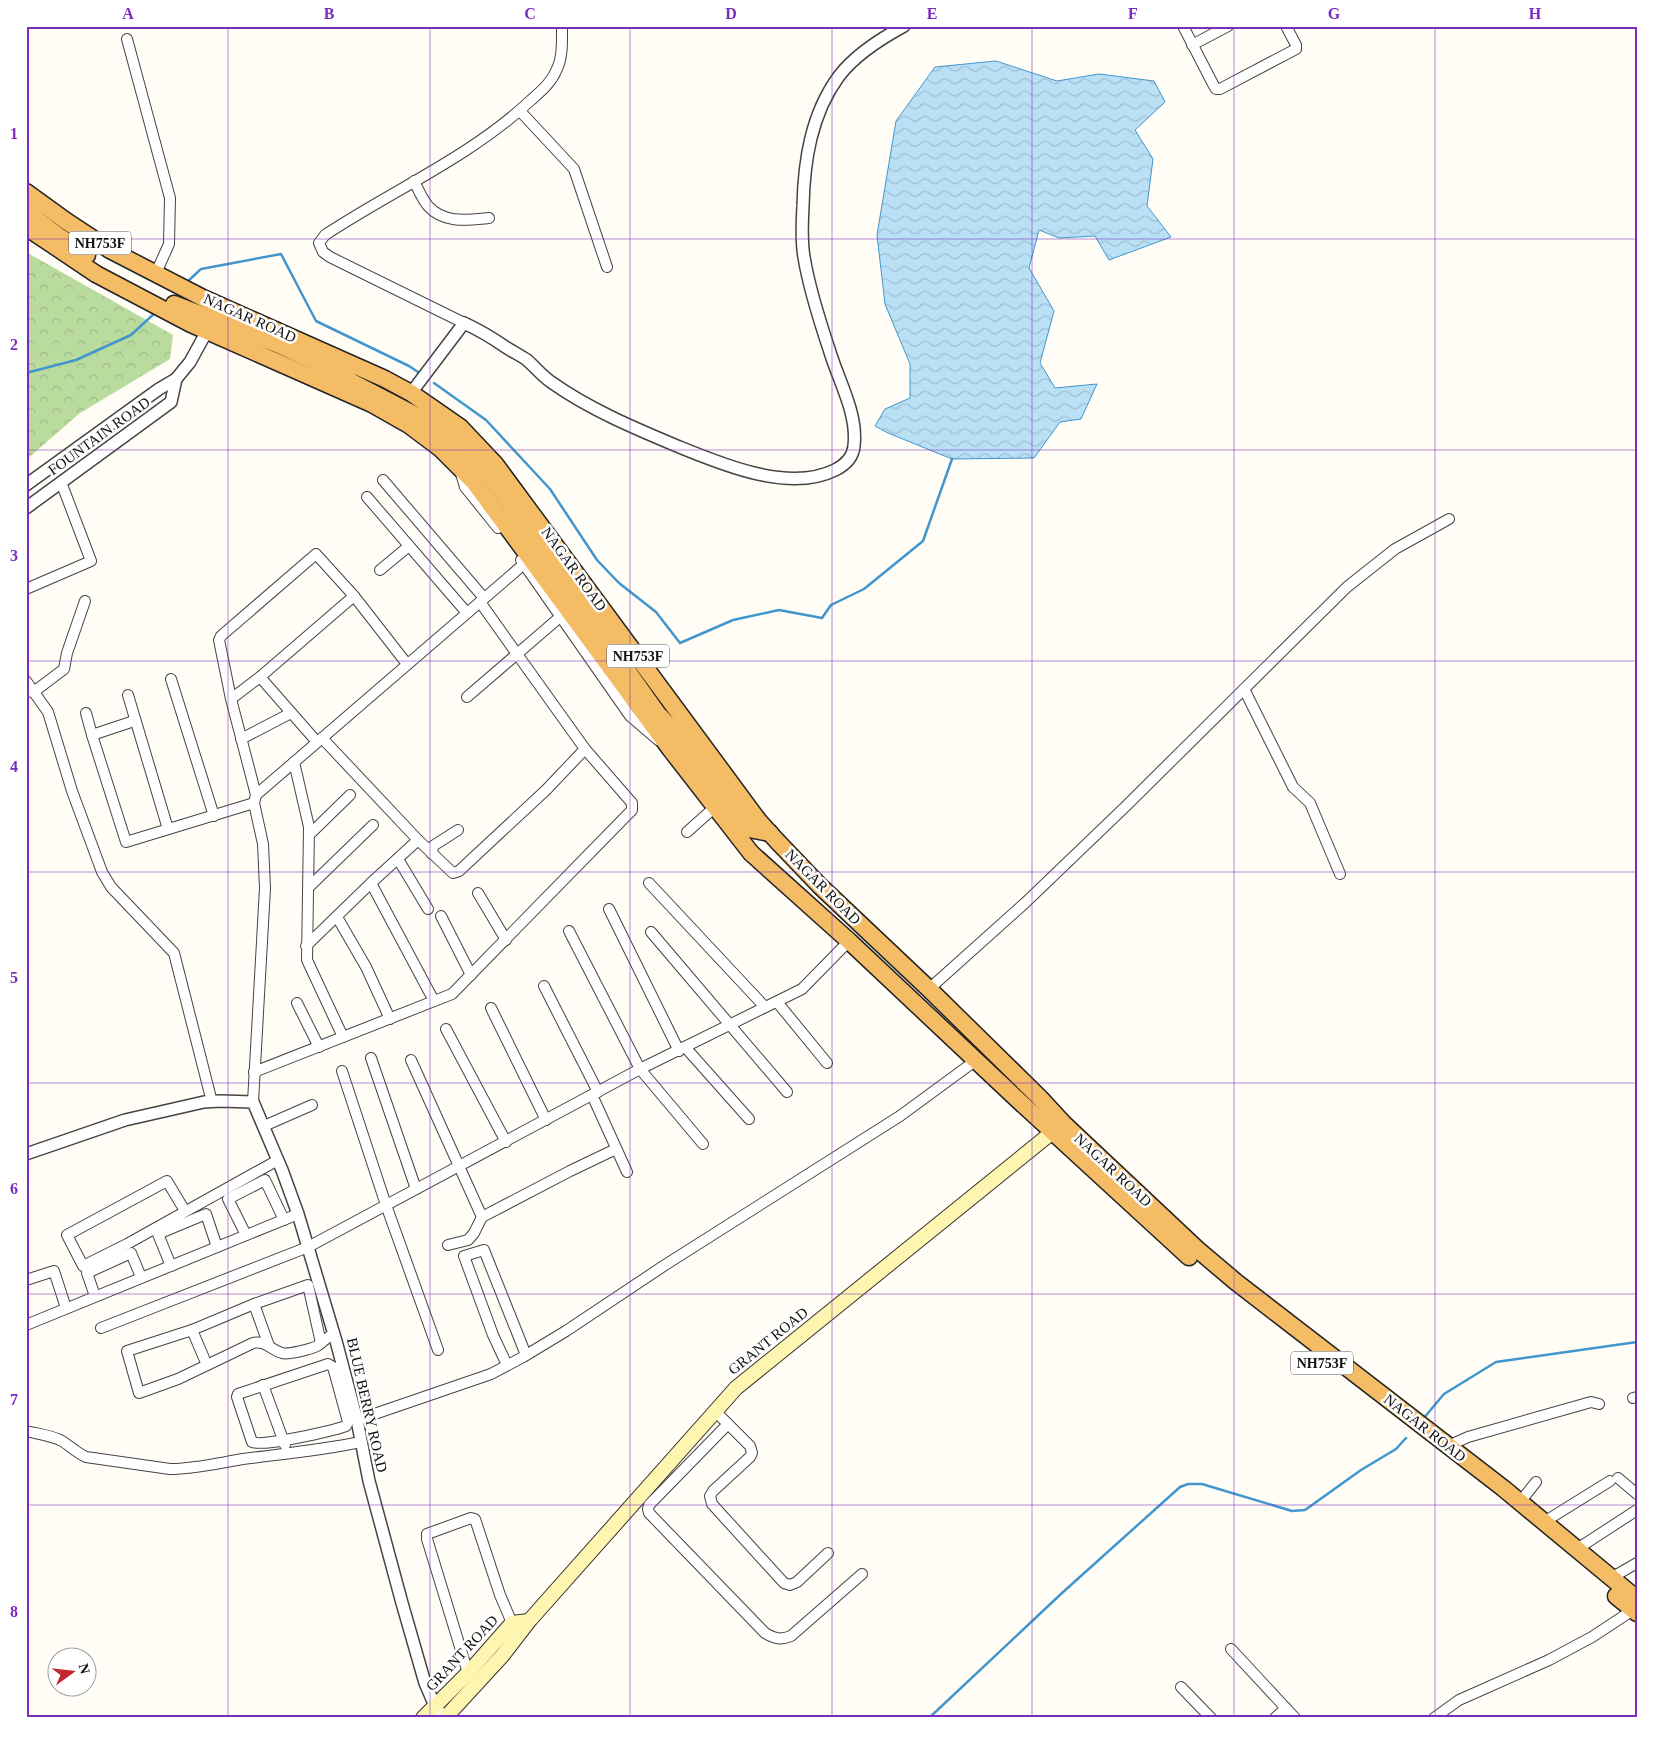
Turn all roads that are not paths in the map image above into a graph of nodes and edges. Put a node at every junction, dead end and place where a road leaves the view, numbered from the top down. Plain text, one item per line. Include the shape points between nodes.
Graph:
1 (562, 26) edge
2 (904, 26) edge
3 (1183, 26) edge
4 (1228, 26) edge
5 (1286, 26) edge
6 (891, 29) edge
7 (127, 39) dead end
8 (1192, 45) junction
9 (520, 111) junction
10 (414, 181) junction
11 (26, 192) edge
12 (26, 211) edge
13 (489, 218) dead end
14 (26, 227) edge
15 (607, 267) dead end
16 (156, 273) junction
17 (164, 304) junction
18 (243, 316) junction
19 (464, 323) junction
20 (210, 325) junction
21 (176, 378) junction
22 (411, 393) junction
23 (459, 467) junction
24 (382, 480) dead end
25 (61, 482) junction
26 (26, 485) edge
27 (367, 497) dead end
28 (26, 508) edge
29 (1449, 519) dead end
30 (409, 546) junction
31 (524, 564) junction
32 (380, 570) dead end
33 (26, 589) edge
34 (354, 596) junction
35 (482, 600) junction
36 (85, 601) dead end
37 (467, 613) junction
38 (560, 617) junction
39 (517, 654) junction
40 (407, 664) junction
41 (260, 677) junction
42 (171, 680) dead end
43 (26, 681) edge
44 (1244, 689) junction
45 (30, 692) edge
46 (128, 695) dead end
47 (468, 696) dead end
48 (231, 699) junction
49 (86, 713) dead end
50 (291, 713) junction
51 (134, 720) junction
52 (92, 735) junction
53 (241, 739) junction
54 (319, 740) junction
55 (585, 749) junction
56 (671, 750) junction
57 (294, 762) junction
58 (350, 795) dead end
59 (255, 799) junction
60 (715, 807) junction
61 (214, 816) junction
62 (373, 825) dead end
63 (168, 829) junction
64 (458, 830) dead end
65 (687, 832) dead end
66 (308, 835) junction
67 (773, 837) junction
68 (418, 840) junction
69 (432, 854) junction
70 (398, 859) junction
71 (759, 860) junction
72 (1340, 874) dead end
73 (371, 883) junction
74 (649, 883) dead end
75 (309, 888) junction
76 (478, 893) dead end
77 (428, 909) dead end
78 (609, 909) dead end
79 (338, 916) junction
80 (441, 916) dead end
81 (569, 931) dead end
82 (651, 932) dead end
83 (506, 940) junction
84 (849, 941) junction
85 (306, 946) junction
86 (472, 975) junction
87 (544, 986) dead end
88 (929, 989) junction
89 (434, 1001) junction
90 (777, 1002) junction
91 (297, 1003) dead end
92 (491, 1008) dead end
93 (765, 1008) junction
94 (390, 1018) junction
95 (731, 1025) junction
96 (446, 1029) dead end
97 (344, 1037) junction
98 (319, 1047) junction
99 (682, 1049) junction
100 (371, 1058) dead end
101 (411, 1060) dead end
102 (975, 1061) junction
103 (827, 1063) dead end
104 (640, 1070) junction
105 (254, 1072) junction
106 (342, 1072) dead end
107 (787, 1092) dead end
108 (595, 1094) junction
109 (212, 1102) junction
110 (253, 1102) junction
111 (312, 1105) dead end
112 (546, 1120) junction
113 (749, 1120) dead end
114 (264, 1126) junction
115 (1058, 1127) junction
116 (506, 1142) junction
117 (703, 1144) dead end
118 (616, 1149) junction
119 (26, 1154) edge
120 (278, 1160) junction
121 (460, 1166) junction
122 (627, 1172) dead end
123 (416, 1190) junction
124 (386, 1205) junction
125 (185, 1210) junction
126 (298, 1214) junction
127 (482, 1217) junction
128 (284, 1220) junction
129 (246, 1235) junction
130 (448, 1245) dead end
131 (217, 1247) junction
132 (308, 1247) junction
133 (171, 1266) junction
134 (141, 1277) junction
135 (26, 1280) edge
136 (95, 1296) junction
137 (254, 1304) junction
138 (66, 1308) junction
139 (26, 1324) edge
140 (101, 1328) dead end
141 (192, 1330) junction
142 (335, 1337) junction
143 (321, 1343) junction
144 (269, 1346) junction
145 (438, 1350) dead end
146 (526, 1355) junction
147 (207, 1365) junction
148 (507, 1365) junction
149 (263, 1385) junction
150 (1599, 1404) dead end
151 (715, 1411) junction
152 (357, 1420) junction
153 (728, 1424) junction
154 (26, 1431) edge
155 (283, 1440) junction
156 (361, 1442) junction
157 (1448, 1446) junction
158 (287, 1454) junction
159 (1536, 1482) dead end
160 (1637, 1494) edge
161 (1520, 1502) junction
162 (1637, 1510) edge
163 (1544, 1522) junction
164 (1577, 1549) junction
165 (828, 1553) dead end
166 (1637, 1563) edge
167 (862, 1574) dead end
168 (1611, 1578) junction
169 (1636, 1608) edge
170 (516, 1628) junction
171 (1231, 1649) dead end
172 (468, 1673) junction
173 (1181, 1687) dead end
174 (1286, 1708) junction
175 (441, 1714) edge
176 (423, 1718) edge
177 (1211, 1718) edge
178 (1275, 1718) edge
179 (1295, 1718) edge
180 (1434, 1718) edge

1 - 9 street via 557,70 550,82
2 - 6 street
3 - 8 street
4 - 8 street
5 - 8 street via 1296,49 1220,89 1214,86
6 - 19 street via 839,76 820,106 807,154 803,254 854,433 854,448 841,467 809,478 764,476 696,454 579,399 550,382 526,359
7 - 16 street via 170,198 169,244
9 - 10 street via 491,134
9 - 15 street via 574,170
10 - 13 street via 427,205 448,218
10 - 19 street via 325,235 319,243 330,257
11 - 16 highway, NAGAR ROAD / NH753F via 110,250
12 - 17 highway via 60,237
14 - 17 highway, NH753F via 96,274
16 - 18 highway, NAGAR ROAD / NH753F
17 - 20 highway
18 - 20 highway
18 - 22 highway, NAGAR ROAD / NH753F
19 - 22 street
20 - 21 street, FOUNTAIN ROAD via 190,362
20 - 23 highway, NAGAR ROAD / NH753F via 409,424
20 - 67 highway via 286,348 337,372 427,421 457,444 486,472 658,714 749,829
21 - 25 street, FOUNTAIN ROAD via 171,402
21 - 26 street, FOUNTAIN ROAD
22 - 67 highway, NAGAR ROAD / NH753F via 460,427 495,464
23 - 31 street via 465,487
23 - 56 highway, NAGAR ROAD / NH753F via 495,510
24 - 35 street
25 - 28 street, FOUNTAIN ROAD
25 - 33 street via 91,561
27 - 30 street
29 - 44 street via 1395,548 1347,587
30 - 32 street
30 - 37 street
31 - 35 street
31 - 38 street
34 - 40 street
34 - 41 street
34 - 48 street via 316,554 220,636 219,645
35 - 37 street
35 - 39 street
36 - 45 street via 64,669
37 - 40 street
38 - 39 street
38 - 56 street via 635,722
39 - 47 street
39 - 55 street
40 - 54 street
41 - 48 street
41 - 50 street
42 - 61 street
43 - 45 street
44 - 72 street via 1293,787 1310,803
44 - 88 street via 1126,807
45 - 109 street via 48,712 72,791 102,872 111,887 174,954
46 - 51 street
48 - 53 street
49 - 52 street
50 - 53 street
50 - 54 street
51 - 52 street
51 - 63 street
52 - 63 street via 126,842
53 - 59 street
54 - 57 street
54 - 68 street
55 - 69 street via 459,872 450,872
55 - 83 street via 632,803 632,810
56 - 60 highway, NAGAR ROAD / NH753F
57 - 59 street
57 - 66 street
58 - 66 street
59 - 61 street
59 - 105 street via 263,844 264,880
60 - 65 street
60 - 71 highway, NAGAR ROAD / NH753F
61 - 63 street
62 - 75 street
64 - 69 street via 433,846
66 - 75 street
67 - 71 highway
67 - 88 highway, NAGAR ROAD / NH753F
68 - 69 street
68 - 70 street
70 - 73 street
70 - 77 street
71 - 84 highway, NAGAR ROAD / NH753F
73 - 79 street
73 - 89 street
74 - 93 street
75 - 85 street
76 - 83 street
78 - 99 street
79 - 85 street
79 - 94 street
80 - 86 street
81 - 104 street
82 - 95 street
83 - 86 street
84 - 90 street via 802,989
84 - 102 highway, NAGAR ROAD / NH753F
85 - 97 street via 309,967
86 - 89 street via 452,994
87 - 108 street
88 - 115 highway, NAGAR ROAD / NH753F via 1040,1098
89 - 94 street
90 - 93 street
90 - 103 street
91 - 98 street
92 - 112 street
93 - 95 street
94 - 97 street
95 - 99 street
95 - 107 street
96 - 116 street
97 - 98 street
98 - 105 street
99 - 104 street
99 - 113 street
100 - 123 street
101 - 121 street
102 - 115 highway, NAGAR ROAD / NH753F
102 - 146 street via 900,1116
104 - 108 street
104 - 117 street
105 - 110 street
106 - 124 street
108 - 112 street
108 - 118 street
109 - 110 street
109 - 119 street via 106,1125
110 - 114 street, BLUE BERRY ROAD
111 - 114 street
112 - 116 street
114 - 120 street, BLUE BERRY ROAD
115 - 151 main road, GRANT ROAD via 736,1388
115 - 157 highway, NAGAR ROAD / NH753F via 1236,1282
115 - 169 highway, NAGAR ROAD / NH753F via 1229,1291
116 - 121 street
118 - 122 street
118 - 127 street
120 - 125 street
120 - 126 street, BLUE BERRY ROAD
121 - 123 street
121 - 127 street
123 - 124 street
124 - 132 street
124 - 145 street
125 - 125 street via 83,1266 67,1235 167,1181
126 - 128 street
126 - 132 street, BLUE BERRY ROAD
127 - 130 street via 468,1240
128 - 129 street
128 - 129 street via 265,1180 228,1199
129 - 131 street
131 - 133 street
131 - 133 street via 206,1214 166,1230 158,1234
132 - 140 street
132 - 142 street, BLUE BERRY ROAD
133 - 134 street
134 - 136 street
134 - 136 street via 131,1253 87,1274
135 - 138 street via 54,1271
136 - 138 street
137 - 141 street
137 - 143 street via 308,1285
137 - 144 street
138 - 139 street
141 - 147 street
141 - 147 street via 127,1351 139,1393
142 - 143 street
142 - 152 street, BLUE BERRY ROAD
143 - 144 street via 285,1354
144 - 147 street via 262,1342 253,1343
146 - 148 street
146 - 148 street via 484,1250 464,1256
148 - 152 street via 491,1374
149 - 155 street
149 - 155 street via 239,1392 237,1396 250,1439 258,1444
149 - 155 street via 328,1364 333,1367 347,1424
150 - 157 street via 1591,1402 1468,1437
151 - 153 street
151 - 170 main road, GRANT ROAD via 530,1621
152 - 156 street, BLUE BERRY ROAD
153 - 165 street via 750,1446 752,1453 713,1491 710,1496 712,1504 784,1583 797,1582
153 - 167 street via 649,1505 649,1513 774,1638 791,1636
154 - 158 street via 62,1441 86,1457 170,1469
155 - 158 street
156 - 158 street
156 - 175 street, BLUE BERRY ROAD via 425,1683
157 - 161 highway, NAGAR ROAD / NH753F
159 - 161 street
160 - 163 street via 1614,1479
161 - 163 highway, NAGAR ROAD / NH753F
162 - 164 street
163 - 164 highway, NAGAR ROAD / NH753F
164 - 168 highway, NAGAR ROAD / NH753F
166 - 168 street
168 - 169 highway, NAGAR ROAD / NH753F
169 - 180 street via 1592,1637 1459,1700
170 - 172 main road, GRANT ROAD
170 - 172 street via 500,1595 475,1519 428,1534
170 - 175 main road, GRANT ROAD via 502,1656
171 - 174 street
172 - 175 main road, GRANT ROAD
173 - 177 street
174 - 178 street
174 - 179 street
175 - 176 main road, GRANT ROAD

